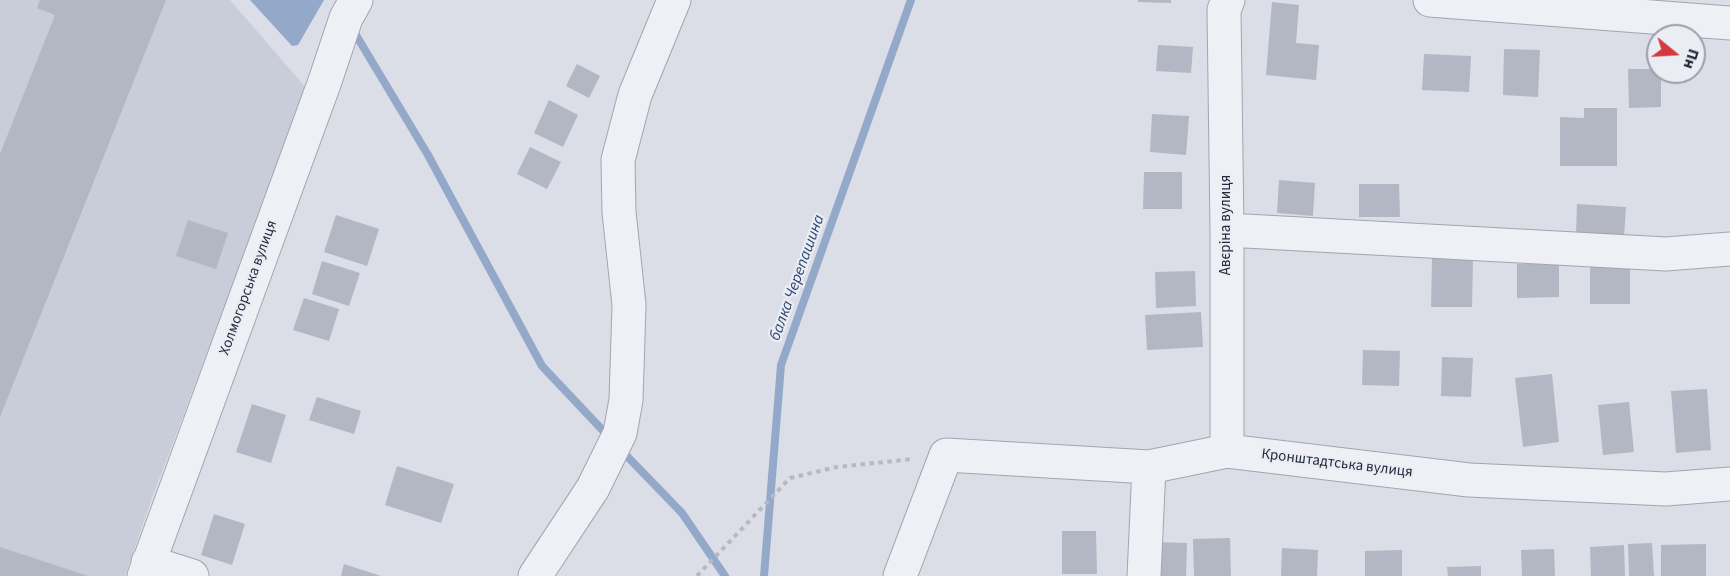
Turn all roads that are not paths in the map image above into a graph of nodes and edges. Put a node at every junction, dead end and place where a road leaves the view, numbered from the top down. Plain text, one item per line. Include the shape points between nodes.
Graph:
1 (356, 0) edge
2 (674, 0) edge
3 (1227, 0) edge
4 (1430, 0) edge
5 (1730, 23) edge
6 (1227, 230) junction
7 (1730, 249) edge
8 (1227, 451) junction
9 (1149, 467) junction
10 (1730, 484) edge
11 (146, 569) edge
12 (192, 576) edge
13 (535, 576) edge
14 (900, 576) edge
15 (1144, 576) edge

1 - 11 street, Холмогорська вулиця via 346,18
2 - 13 street via 635,95 618,160 629,305 626,400 620,434 593,489
3 - 6 street, Авєріна вулиця
4 - 5 street
6 - 7 street via 1666,254
6 - 8 street, Авєріна вулиця
8 - 9 street, Кронштадтська вулиця
8 - 10 street, Кронштадтська вулиця via 1469,480 1666,489
9 - 14 street, Кронштадтська вулиця via 946,455
9 - 15 street
11 - 12 street

